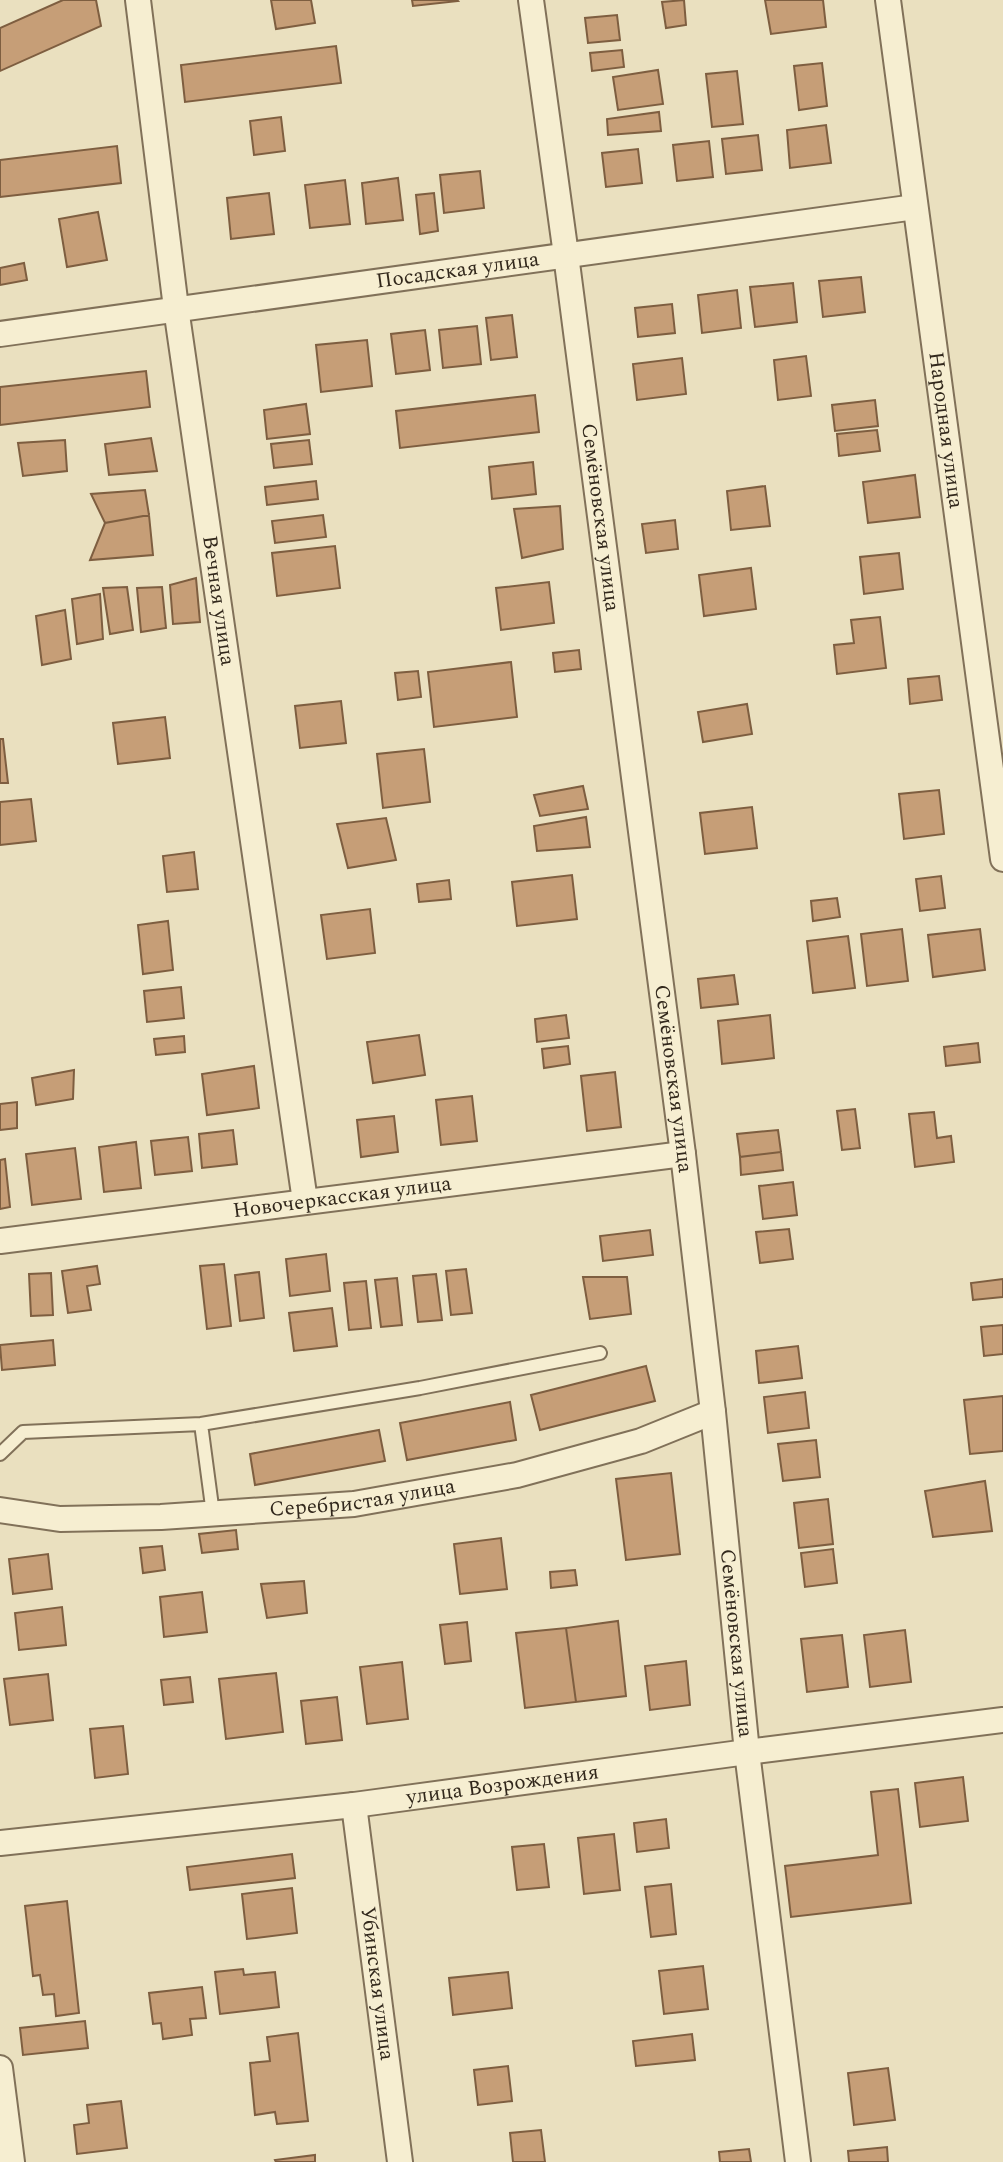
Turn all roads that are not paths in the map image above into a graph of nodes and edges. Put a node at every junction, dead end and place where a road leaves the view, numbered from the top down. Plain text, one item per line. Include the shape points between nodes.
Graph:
1 (138, 0) edge
2 (531, 0) edge
3 (888, 0) edge
4 (915, 207) junction
5 (566, 255) junction
6 (176, 309) junction
7 (0, 334) edge
8 (1003, 859) edge
9 (683, 1154) junction
10 (305, 1201) junction
11 (0, 1241) edge
12 (600, 1353) dead end
13 (713, 1412) junction
14 (201, 1424) junction
15 (0, 1454) edge
16 (0, 1510) edge
17 (213, 1514) junction
18 (1003, 1720) edge
19 (747, 1752) junction
20 (354, 1805) junction
21 (0, 1843) edge
22 (0, 2068) edge
23 (12, 2162) edge
24 (400, 2162) edge
25 (798, 2162) edge

1 - 6 street, Вечная улица
2 - 5 street, Семёновская улица
3 - 4 street, Народная улица
4 - 5 street, Посадская улица
4 - 8 street, Народная улица
5 - 6 street, Посадская улица
5 - 9 street, Семёновская улица
6 - 7 street, Посадская улица
6 - 10 street, Вечная улица
9 - 10 street, Новочеркасская улица
9 - 13 street, Семёновская улица
10 - 11 street, Новочеркасская улица
12 - 14 lane
13 - 17 street, Серебристая улица via 641,1441 517,1475 354,1504
13 - 19 street, Семёновская улица
14 - 15 lane via 23,1433
14 - 17 lane
16 - 17 street, Серебристая улица via 60,1519
18 - 19 street, улица Возрождения
19 - 20 street, улица Возрождения
19 - 25 street, Семёновская улица
20 - 21 street, улица Возрождения
20 - 24 street, Убинская улица
22 - 23 street

